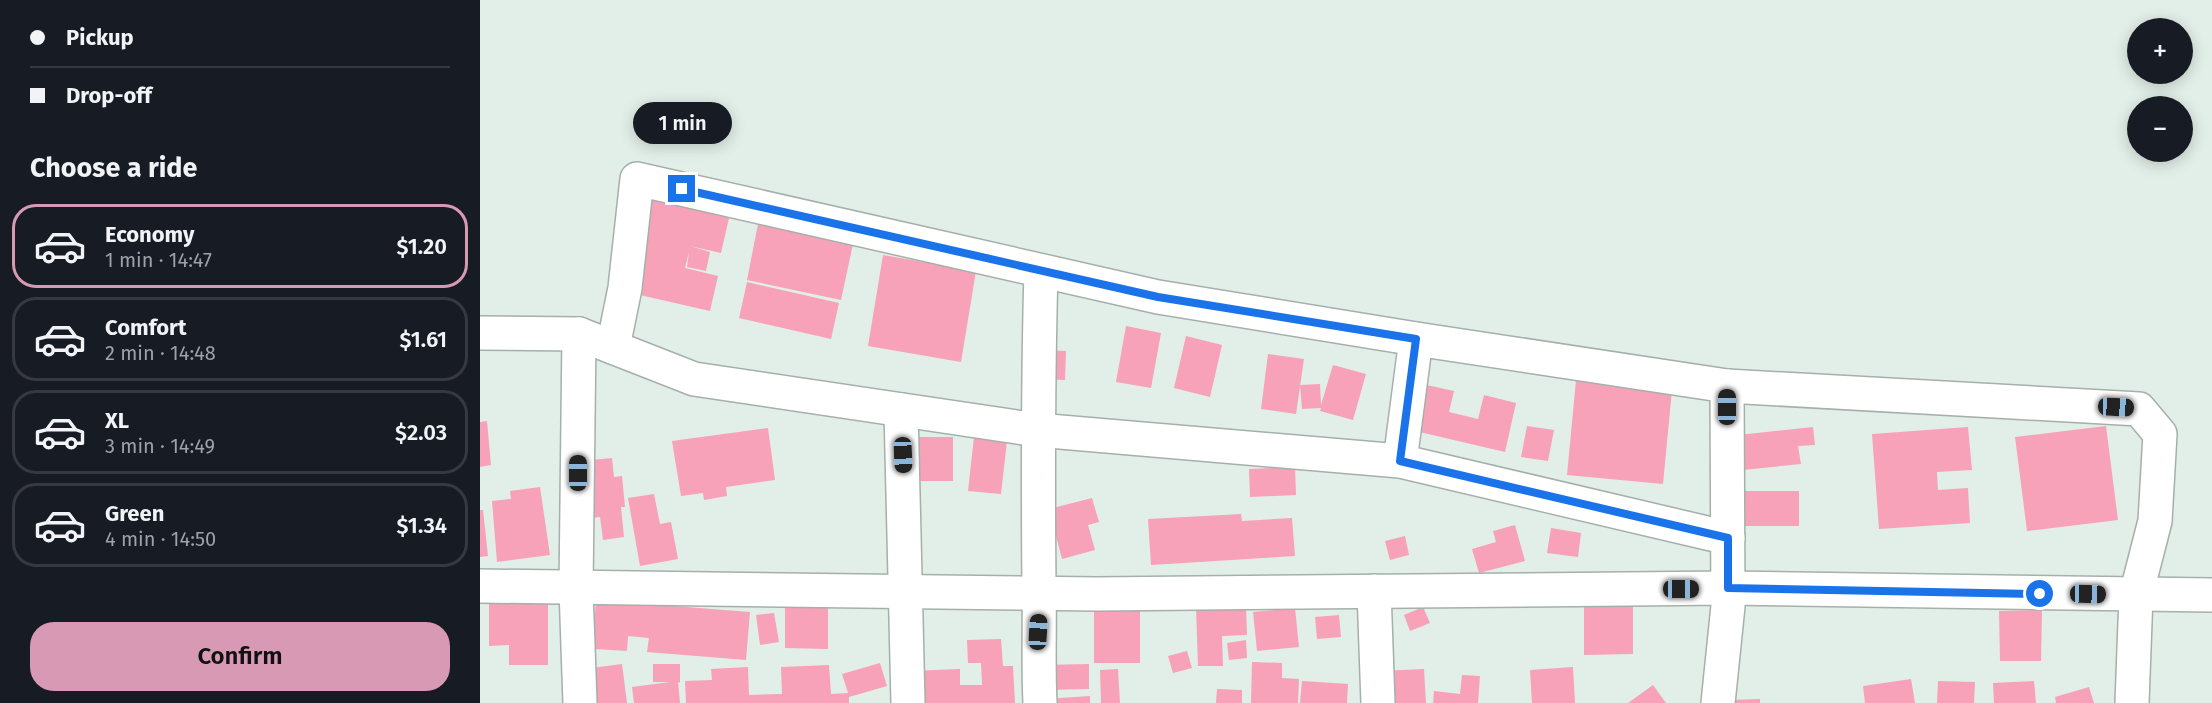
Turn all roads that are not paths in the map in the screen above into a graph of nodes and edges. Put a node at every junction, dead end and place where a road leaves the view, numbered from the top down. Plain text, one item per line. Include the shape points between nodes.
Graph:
1 (1041, 271) junction
2 (480, 333) edge
3 (579, 334) junction
4 (1416, 339) junction
5 (613, 347) junction
6 (1727, 386) junction
7 (901, 410) junction
8 (1037, 430) junction
9 (1400, 461) junction
10 (1728, 538) junction
11 (480, 586) edge
12 (1728, 588) junction
13 (576, 589) junction
14 (1374, 591) junction
15 (906, 592) junction
16 (1039, 593) junction
17 (2136, 595) junction
18 (2212, 595) edge
19 (580, 703) edge
20 (908, 703) edge
21 (1040, 703) edge
22 (1378, 703) edge
23 (1718, 703) edge
24 (2132, 703) edge

1 - 4 street via 1158,297
1 - 5 street via 637,179 625,288
1 - 8 street
2 - 3 street
3 - 5 street
3 - 13 street
4 - 6 street
4 - 9 street
5 - 7 street via 694,379
6 - 10 street
6 - 17 street via 2139,409 2160,434 2154,521
7 - 8 street
7 - 15 street
8 - 9 street
8 - 16 street
9 - 10 street
10 - 12 street
11 - 13 street
12 - 14 street
12 - 17 street
12 - 23 street
13 - 15 street
13 - 19 street
14 - 16 street
14 - 22 street
15 - 16 street
15 - 20 street
16 - 21 street
17 - 18 street
17 - 24 street

